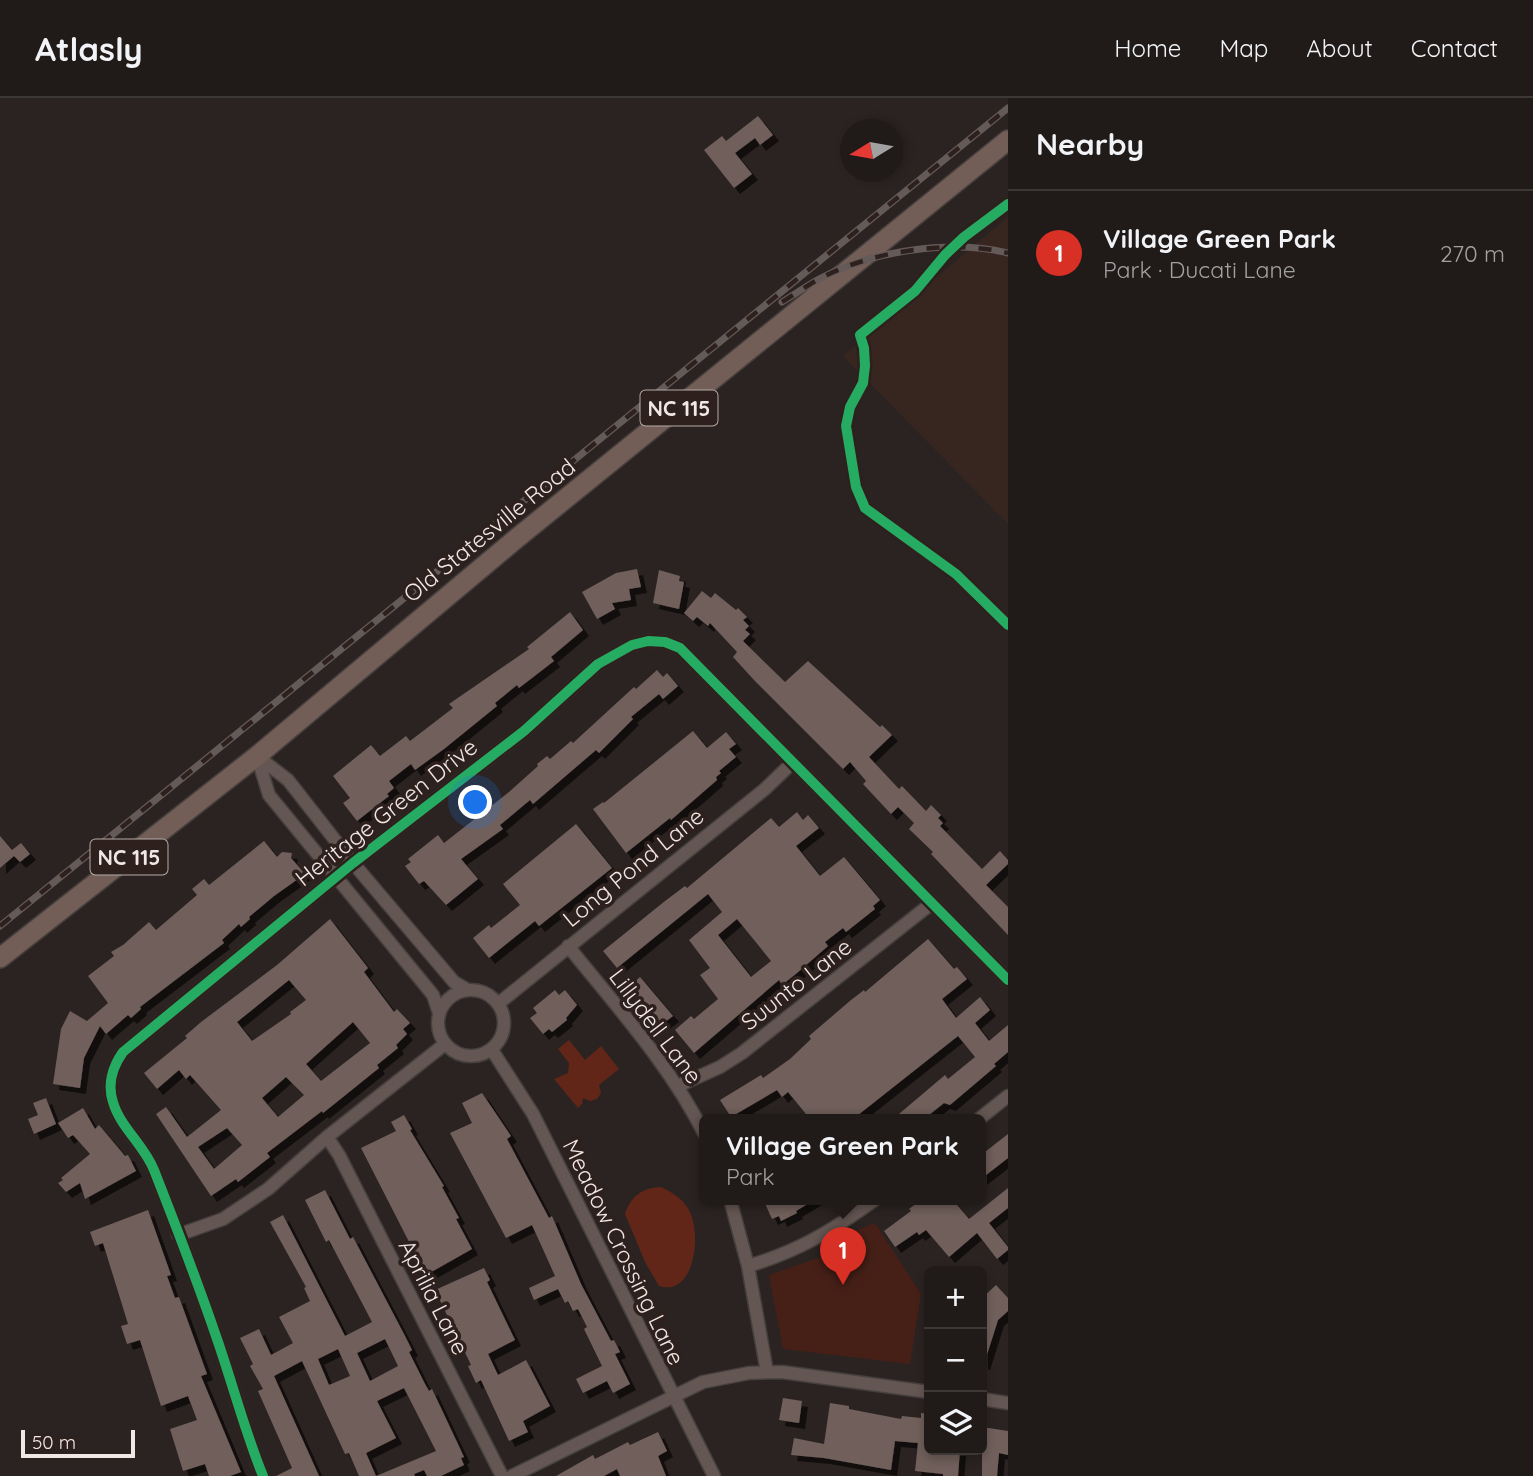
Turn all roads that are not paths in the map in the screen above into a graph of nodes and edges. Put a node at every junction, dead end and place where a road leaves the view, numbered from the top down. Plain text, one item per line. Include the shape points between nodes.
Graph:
1 (1008, 139) edge
2 (257, 756) junction
3 (792, 763) junction
4 (353, 863) junction
5 (337, 877) junction
6 (932, 903) junction
7 (568, 946) junction
8 (0, 958) edge
9 (1008, 980) edge
10 (466, 989) junction
11 (499, 1003) junction
12 (439, 1013) junction
13 (446, 1044) junction
14 (492, 1050) junction
15 (678, 1086) junction
16 (1008, 1096) edge
17 (985, 1114) edge
18 (699, 1124) edge
19 (327, 1137) junction
20 (732, 1205) edge
21 (867, 1205) edge
22 (178, 1235) junction
23 (748, 1266) junction
24 (766, 1372) junction
25 (924, 1391) edge
26 (673, 1397) junction
27 (987, 1400) edge
28 (1008, 1403) edge
29 (263, 1476) edge
30 (502, 1476) edge
31 (512, 1476) edge
32 (714, 1476) edge

1 - 2 main road, Old Statesville Road / NC 115
2 - 4 street via 288,780
2 - 5 street via 269,795
2 - 8 main road, Old Statesville Road / NC 115
3 - 4 street, Heritage Green Drive via 680,648 648,641 598,664 524,731
3 - 6 street, Heritage Green Drive
3 - 7 street, Long Pond Lane
4 - 5 street, Heritage Green Drive
4 - 10 street via 454,982
5 - 12 street via 433,995
5 - 22 street, Heritage Green Drive via 114,1064 111,1090 117,1114 153,1166
6 - 9 street, Heritage Green Drive
6 - 15 street, Suunto Lane via 742,1053
7 - 11 street, Long Pond Lane
7 - 15 street, Lillydell Lane
10 - 11 street via 490,994
10 - 12 street via 454,993
11 - 14 street via 505,1028
12 - 13 street via 438,1027
13 - 14 street via 465,1056
13 - 19 street
14 - 26 street, Meadow Crossing Lane via 533,1114
15 - 18 street, Lillydell Lane
16 - 17 street
19 - 22 street via 232,1214
19 - 30 street, Aprilia Lane
20 - 23 street
21 - 23 street via 815,1241
22 - 29 street, Heritage Green Drive
23 - 24 street
24 - 25 street
24 - 26 street via 703,1382
26 - 31 street
26 - 32 street, Meadow Crossing Lane
27 - 28 street

